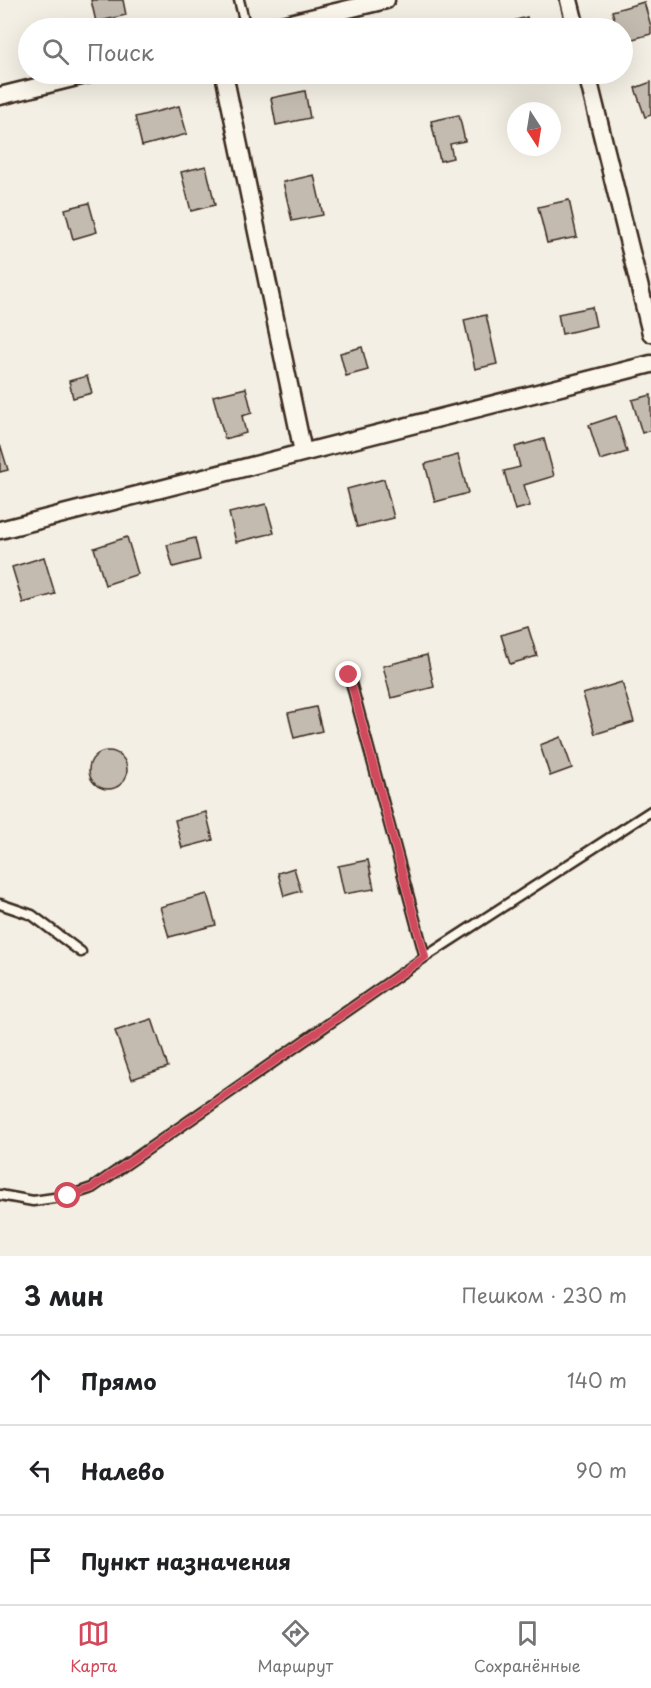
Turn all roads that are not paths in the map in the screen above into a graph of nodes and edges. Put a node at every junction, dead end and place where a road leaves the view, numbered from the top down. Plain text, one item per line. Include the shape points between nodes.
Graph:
1 (239, 0) edge
2 (386, 0) edge
3 (569, 0) edge
4 (244, 18) edge
5 (311, 18) edge
6 (574, 18) edge
7 (49, 84) edge
8 (226, 84) edge
9 (589, 84) edge
10 (0, 96) edge
11 (651, 333) edge
12 (651, 364) edge
13 (303, 452) junction
14 (0, 530) edge
15 (349, 675) dead end
16 (651, 811) edge
17 (0, 904) edge
18 (81, 952) dead end
19 (425, 957) junction
20 (0, 1194) edge

1 - 4 lane
2 - 5 street
3 - 6 street
7 - 10 street
8 - 13 street
9 - 11 street
12 - 13 street
13 - 14 street
15 - 19 lane
16 - 19 lane
17 - 18 lane via 32,915
19 - 20 lane via 92,1188 33,1201

